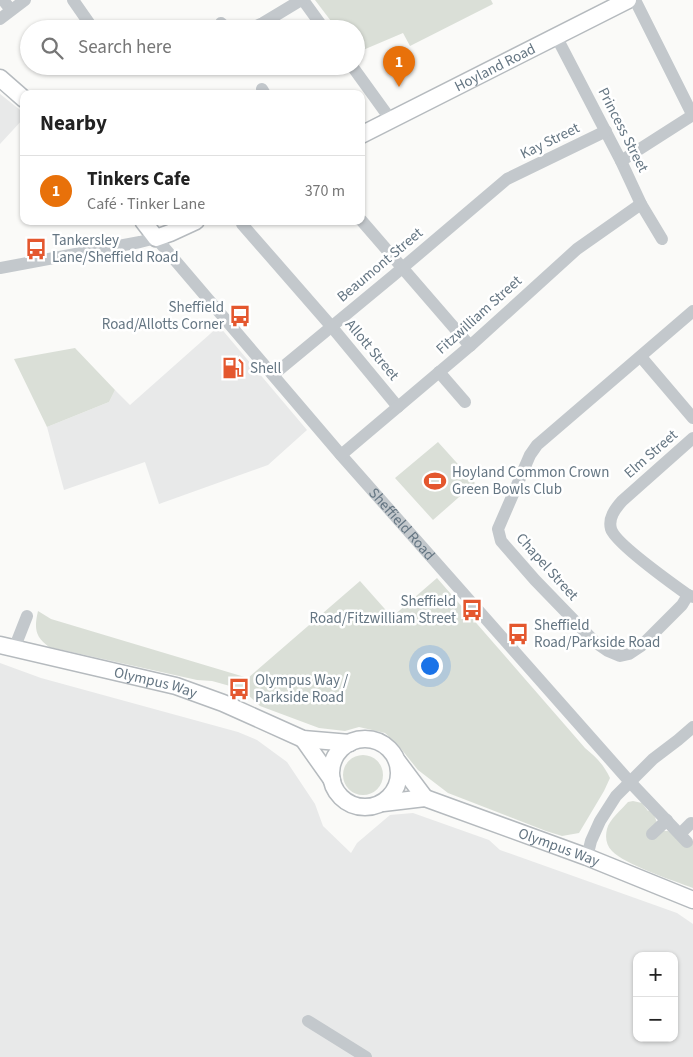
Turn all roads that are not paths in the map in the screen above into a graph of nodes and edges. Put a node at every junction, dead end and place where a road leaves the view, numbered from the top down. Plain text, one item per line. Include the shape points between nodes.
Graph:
1 (25, 0) edge
2 (73, 0) edge
3 (302, 0) edge
4 (628, 0) edge
5 (636, 0) edge
6 (7, 5) edge
7 (0, 19) edge
8 (87, 20) edge
9 (268, 20) edge
10 (317, 20) edge
11 (556, 36) junction
12 (358, 75) edge
13 (0, 78) edge
14 (20, 96) edge
15 (693, 115) edge
16 (391, 120) junction
17 (606, 131) junction
18 (365, 133) edge
19 (621, 161) junction
20 (507, 179) joint
21 (641, 204) junction
22 (365, 224) edge
23 (146, 225) edge
24 (187, 225) edge
25 (243, 225) edge
26 (156, 238) junction
27 (662, 239) dead end
28 (403, 267) junction
29 (0, 268) edge
30 (693, 311) edge
31 (331, 326) junction
32 (470, 346) junction
33 (640, 357) junction
34 (439, 372) junction
35 (273, 375) junction
36 (465, 402) dead end
37 (398, 407) junction
38 (693, 418) edge
39 (693, 438) edge
40 (341, 456) junction
41 (691, 596) edge
42 (27, 616) dead end
43 (7, 647) edge
44 (693, 726) edge
45 (303, 739) junction
46 (350, 743) junction
47 (398, 762) junction
48 (332, 780) junction
49 (630, 782) junction
50 (425, 798) junction
51 (383, 803) junction
52 (667, 820) junction
53 (691, 823) dead end
54 (652, 834) dead end
55 (587, 857) junction
56 (693, 900) edge
57 (308, 1021) dead end
58 (366, 1057) edge

1 - 6 street
2 - 8 street
3 - 9 street
3 - 10 street
4 - 11 main road, Hoyland Road
5 - 15 street
6 - 7 street
11 - 16 main road, Hoyland Road
11 - 17 street, Princess Street
12 - 16 street
13 - 14 main road
15 - 19 street
16 - 18 main road, Hoyland Road
17 - 19 street, Princess Street
17 - 20 street, Kay Street
19 - 21 street, Princess Street
20 - 28 street, Beaumont Street
21 - 27 street, Princess Street
21 - 32 street, Fitzwilliam Street via 577,249
22 - 28 street
23 - 26 main road, Sheffield Road
24 - 26 main road
25 - 31 street, Allott Street
26 - 29 street
26 - 35 street, Sheffield Road
28 - 31 street, Beaumont Street
28 - 32 street
30 - 33 street, Chapel Street
31 - 35 street, Beaumont Street
31 - 37 street, Allott Street
32 - 34 street, Fitzwilliam Street
33 - 38 street
33 - 41 street, Chapel Street via 537,445 498,529 502,541 535,580 595,642 620,656 629,654 648,639
34 - 36 street
34 - 37 street, Fitzwilliam Street
35 - 40 street, Sheffield Road
37 - 40 street, Fitzwilliam Street
39 - 41 street, Elm Street via 622,501 610,521 611,531 636,555
40 - 49 street, Sheffield Road
42 - 43 street
43 - 45 main road, Olympus Way via 176,686
44 - 49 street
45 - 46 main road, Olympus Way
45 - 48 main road, Olympus Way
46 - 47 main road, Olympus Way via 361,739 384,744
46 - 48 main road via 334,759
47 - 50 main road, Olympus Way
47 - 51 main road via 398,786
48 - 51 main road, Olympus Way via 342,799 352,804 362,807
49 - 52 street, Sheffield Road
49 - 55 street via 616,796 600,821
50 - 51 main road, Olympus Way
50 - 55 main road, Olympus Way
52 - 53 street, Sheffield Road via 684,838
52 - 54 street
55 - 56 main road, Olympus Way
57 - 58 street

